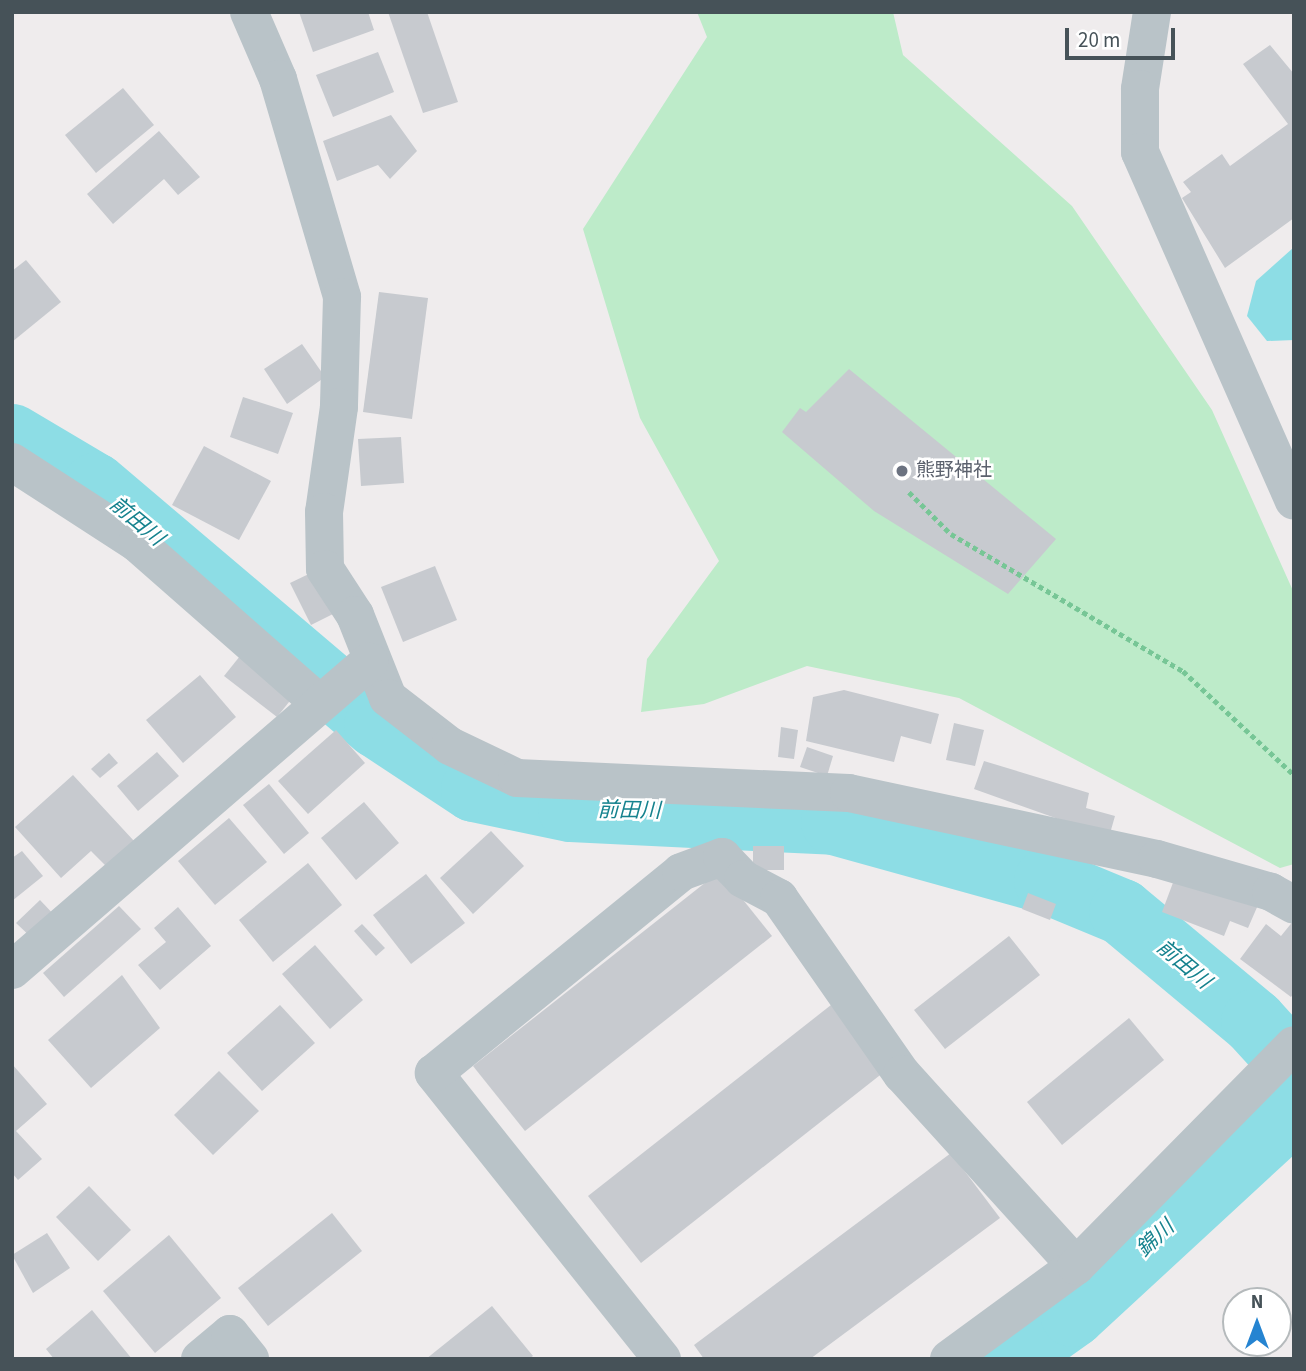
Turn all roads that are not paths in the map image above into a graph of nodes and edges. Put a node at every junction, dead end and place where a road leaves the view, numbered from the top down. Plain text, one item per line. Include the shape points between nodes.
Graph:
1 (249, 12) edge
2 (1152, 12) edge
3 (12, 462) edge
4 (1294, 501) edge
5 (369, 662) junction
6 (318, 702) junction
7 (1294, 905) edge
8 (12, 970) edge
9 (1294, 1045) edge
10 (1076, 1266) junction
11 (200, 1359) edge
12 (250, 1359) edge
13 (662, 1359) edge
14 (950, 1359) edge

1 - 5 street via 278,79 342,297 339,407 324,512 325,569 355,615
2 - 4 street via 1140,89 1140,152
3 - 6 street via 136,543
5 - 6 street
5 - 7 street via 388,698 450,746 517,778 849,793 1157,859 1271,892
6 - 8 street
9 - 10 street
10 - 13 street via 902,1074 779,898 743,879 723,857 681,872 434,1073
10 - 14 street
11 - 12 street via 230,1334

